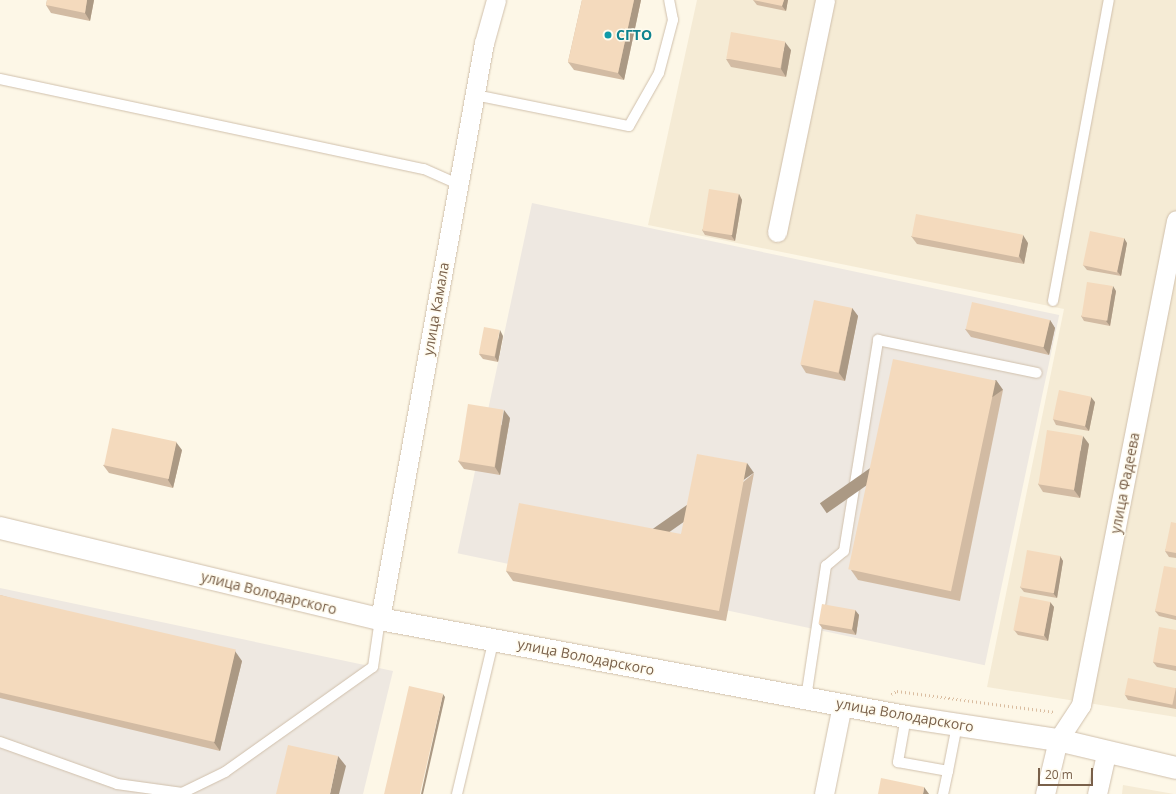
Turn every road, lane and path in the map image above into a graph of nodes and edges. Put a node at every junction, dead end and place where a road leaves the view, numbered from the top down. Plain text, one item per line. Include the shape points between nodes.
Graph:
1 (496, 0) edge
2 (669, 0) edge
3 (825, 0) edge
4 (1109, 0) edge
5 (0, 79) edge
6 (474, 95) junction
7 (458, 184) junction
8 (1176, 220) edge
9 (778, 232) dead end
10 (1053, 301) dead end
11 (1037, 373) dead end
12 (0, 528) edge
13 (380, 620) junction
14 (494, 639) junction
15 (806, 698) junction
16 (842, 705) junction
17 (906, 717) junction
18 (957, 725) junction
19 (1058, 740) junction
20 (0, 742) edge
21 (1106, 754) junction
22 (1176, 768) edge
23 (948, 771) junction
24 (457, 794) edge
25 (824, 794) edge
26 (943, 794) edge
27 (1045, 794) edge
28 (1097, 794) edge

1 - 6 street, улица Камала
2 - 6 lane via 673,20 659,73 629,126
3 - 9 street
4 - 10 lane
5 - 7 lane via 424,169
6 - 7 street, улица Камала
7 - 13 street, улица Камала
8 - 19 street, улица Фадеева via 1081,705
11 - 15 lane via 878,340 844,551 826,566
12 - 13 street, улица Володарского
13 - 14 street, улица Володарского
13 - 20 lane via 373,667 225,772 182,793 117,784
14 - 15 street, улица Володарского
14 - 24 lane
15 - 16 street, улица Володарского
16 - 17 street, улица Володарского
16 - 25 street
17 - 18 street, улица Володарского
17 - 23 lane via 898,762
18 - 19 street, улица Володарского
18 - 23 lane
19 - 21 street, улица Володарского
19 - 27 street, улица Фадеева
21 - 22 street, улица Володарского
21 - 28 street
23 - 26 lane

